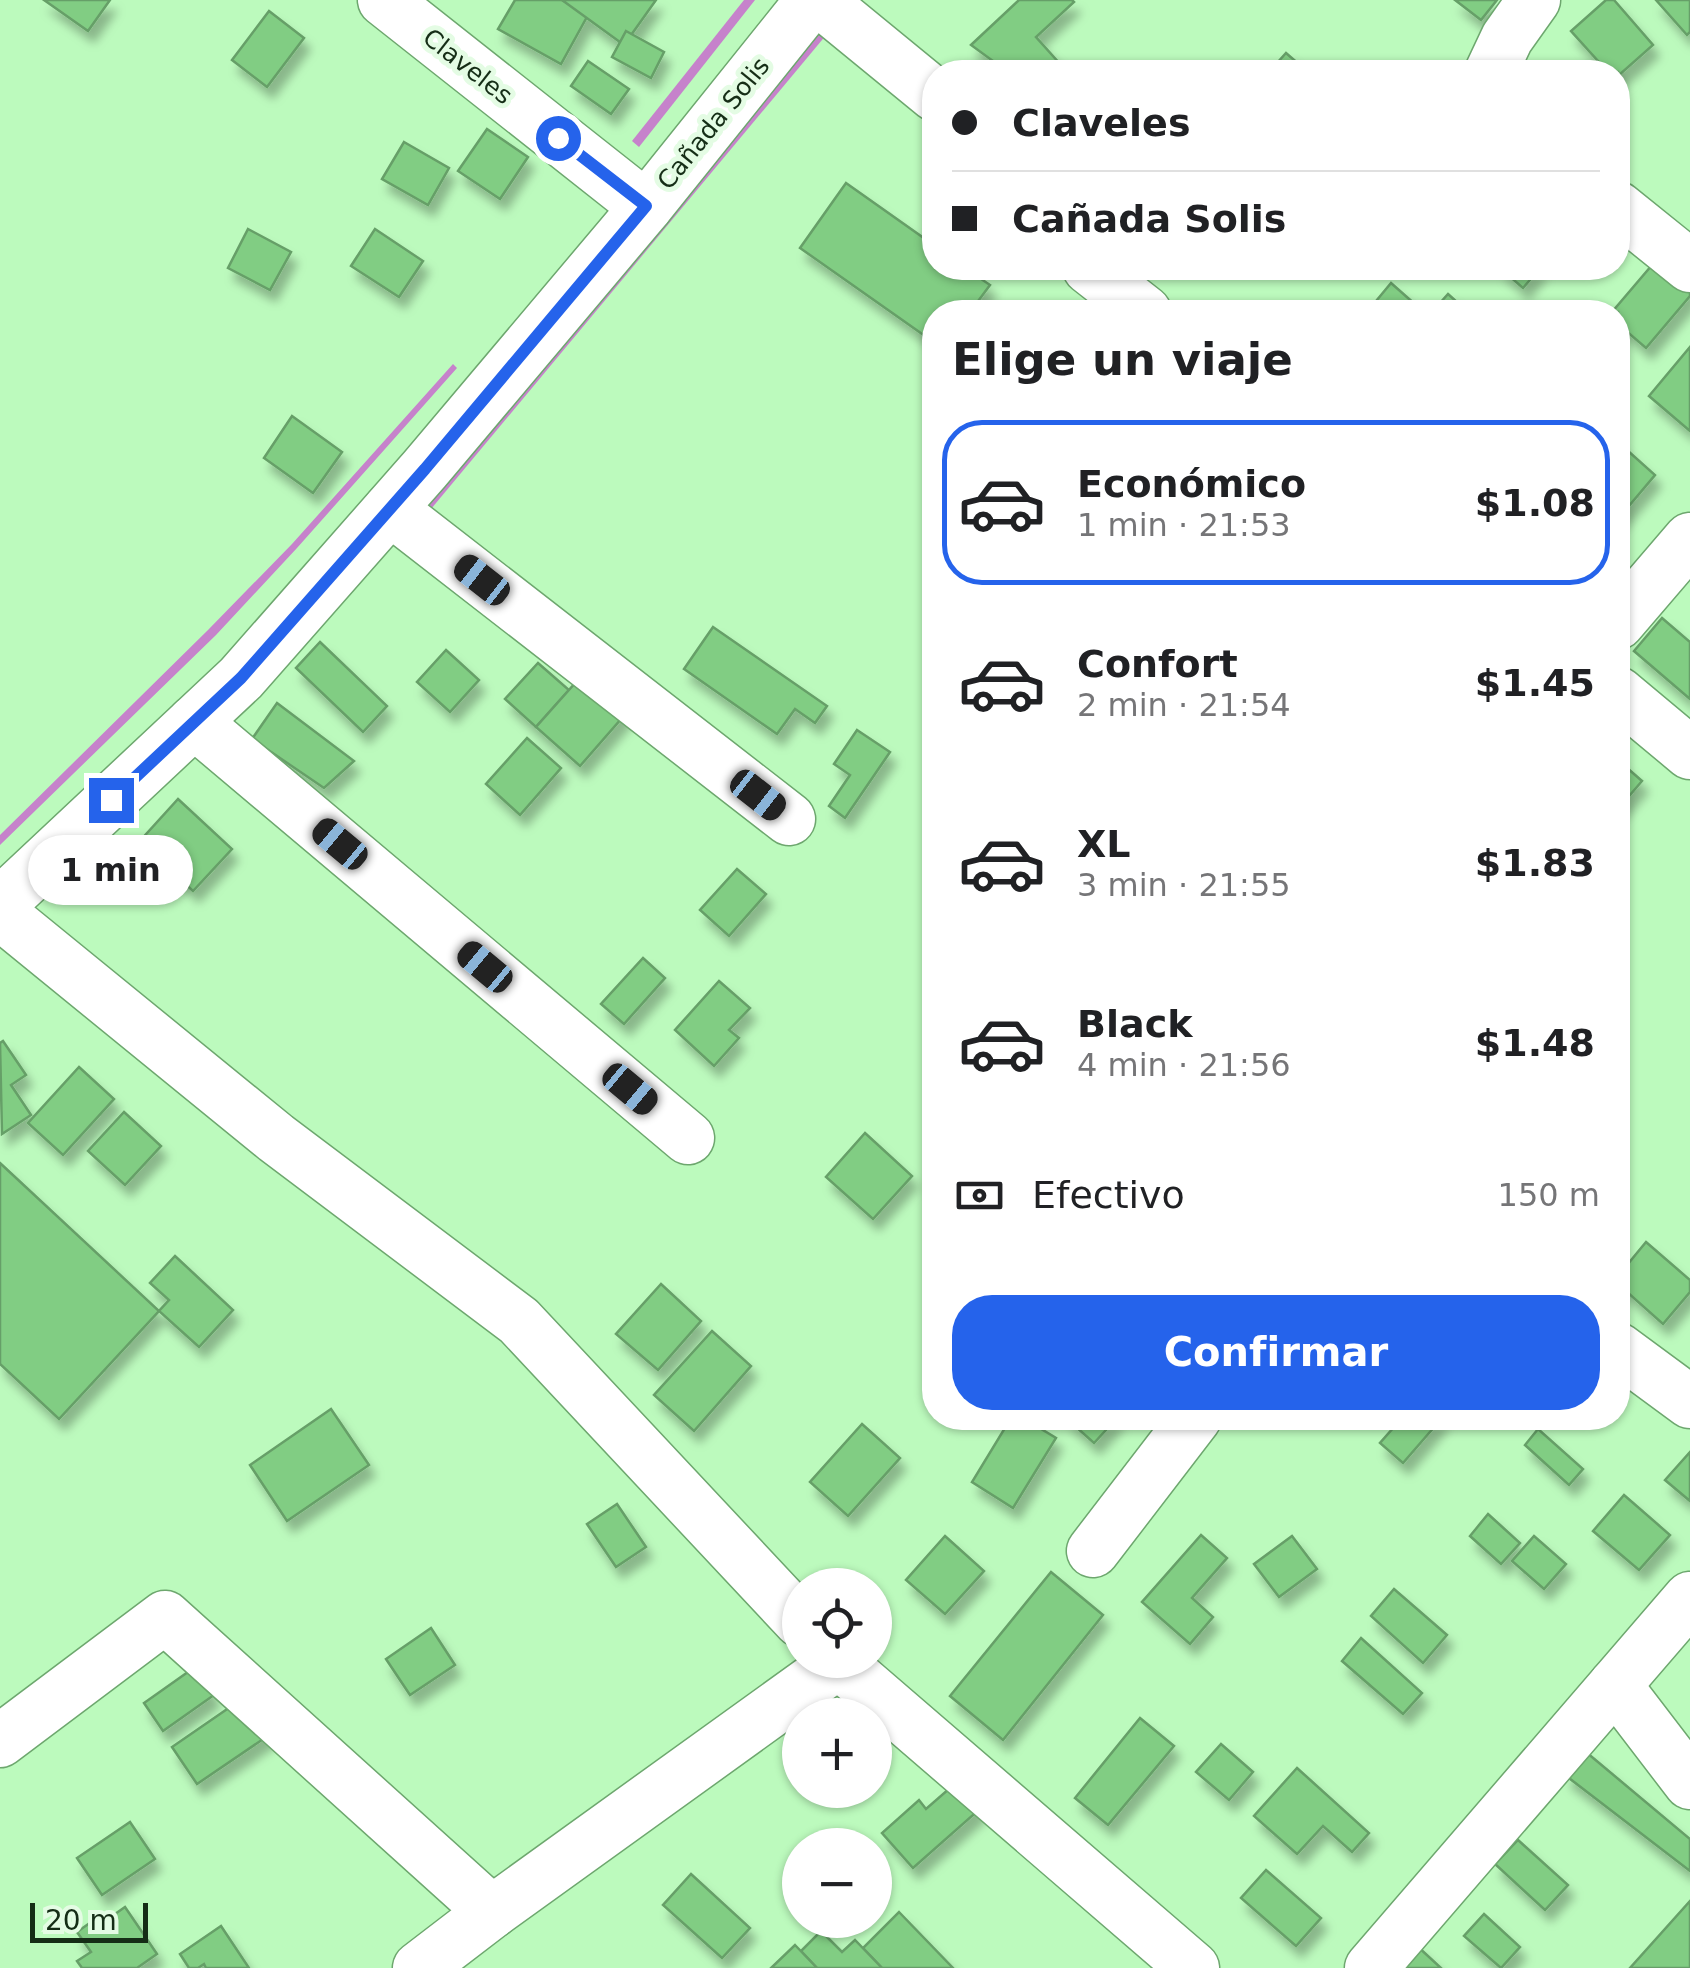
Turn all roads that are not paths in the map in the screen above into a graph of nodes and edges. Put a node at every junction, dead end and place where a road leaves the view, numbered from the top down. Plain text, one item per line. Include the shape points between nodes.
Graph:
1 (384, 0) edge
2 (816, 0) edge
3 (1534, 0) edge
4 (1497, 60) edge
5 (922, 84) edge
6 (646, 206) junction
7 (1630, 218) edge
8 (1690, 266) edge
9 (1104, 280) edge
10 (1130, 300) edge
11 (390, 509) junction
12 (1690, 539) edge
13 (1630, 608) edge
14 (1630, 703) edge
15 (194, 722) junction
16 (1690, 752) edge
17 (789, 819) dead end
18 (0, 904) edge
19 (0, 913) edge
20 (688, 1138) dead end
21 (1630, 1358) edge
22 (1690, 1402) edge
23 (1186, 1430) edge
24 (1093, 1551) dead end
25 (1690, 1598) edge
26 (782, 1602) edge
27 (815, 1678) edge
28 (857, 1678) edge
29 (1615, 1685) junction
30 (0, 1741) edge
31 (1690, 1783) edge
32 (492, 1912) junction
33 (1182, 1966) edge
34 (419, 1968) edge
35 (1371, 1968) edge

1 - 6 street, Claveles
2 - 5 street
2 - 6 street, Cañada Solis
3 - 4 street
6 - 11 street, Cañada Solis
7 - 8 street
9 - 10 street
11 - 15 street, Cañada Solis
11 - 17 street
12 - 13 street
14 - 16 street
15 - 18 street, Cañada Solis
15 - 20 street
19 - 26 street via 276,1138 518,1321
21 - 22 street
23 - 24 street
25 - 29 street
27 - 32 street
28 - 33 street
29 - 31 street
29 - 35 street
30 - 32 street via 165,1617
32 - 34 street

